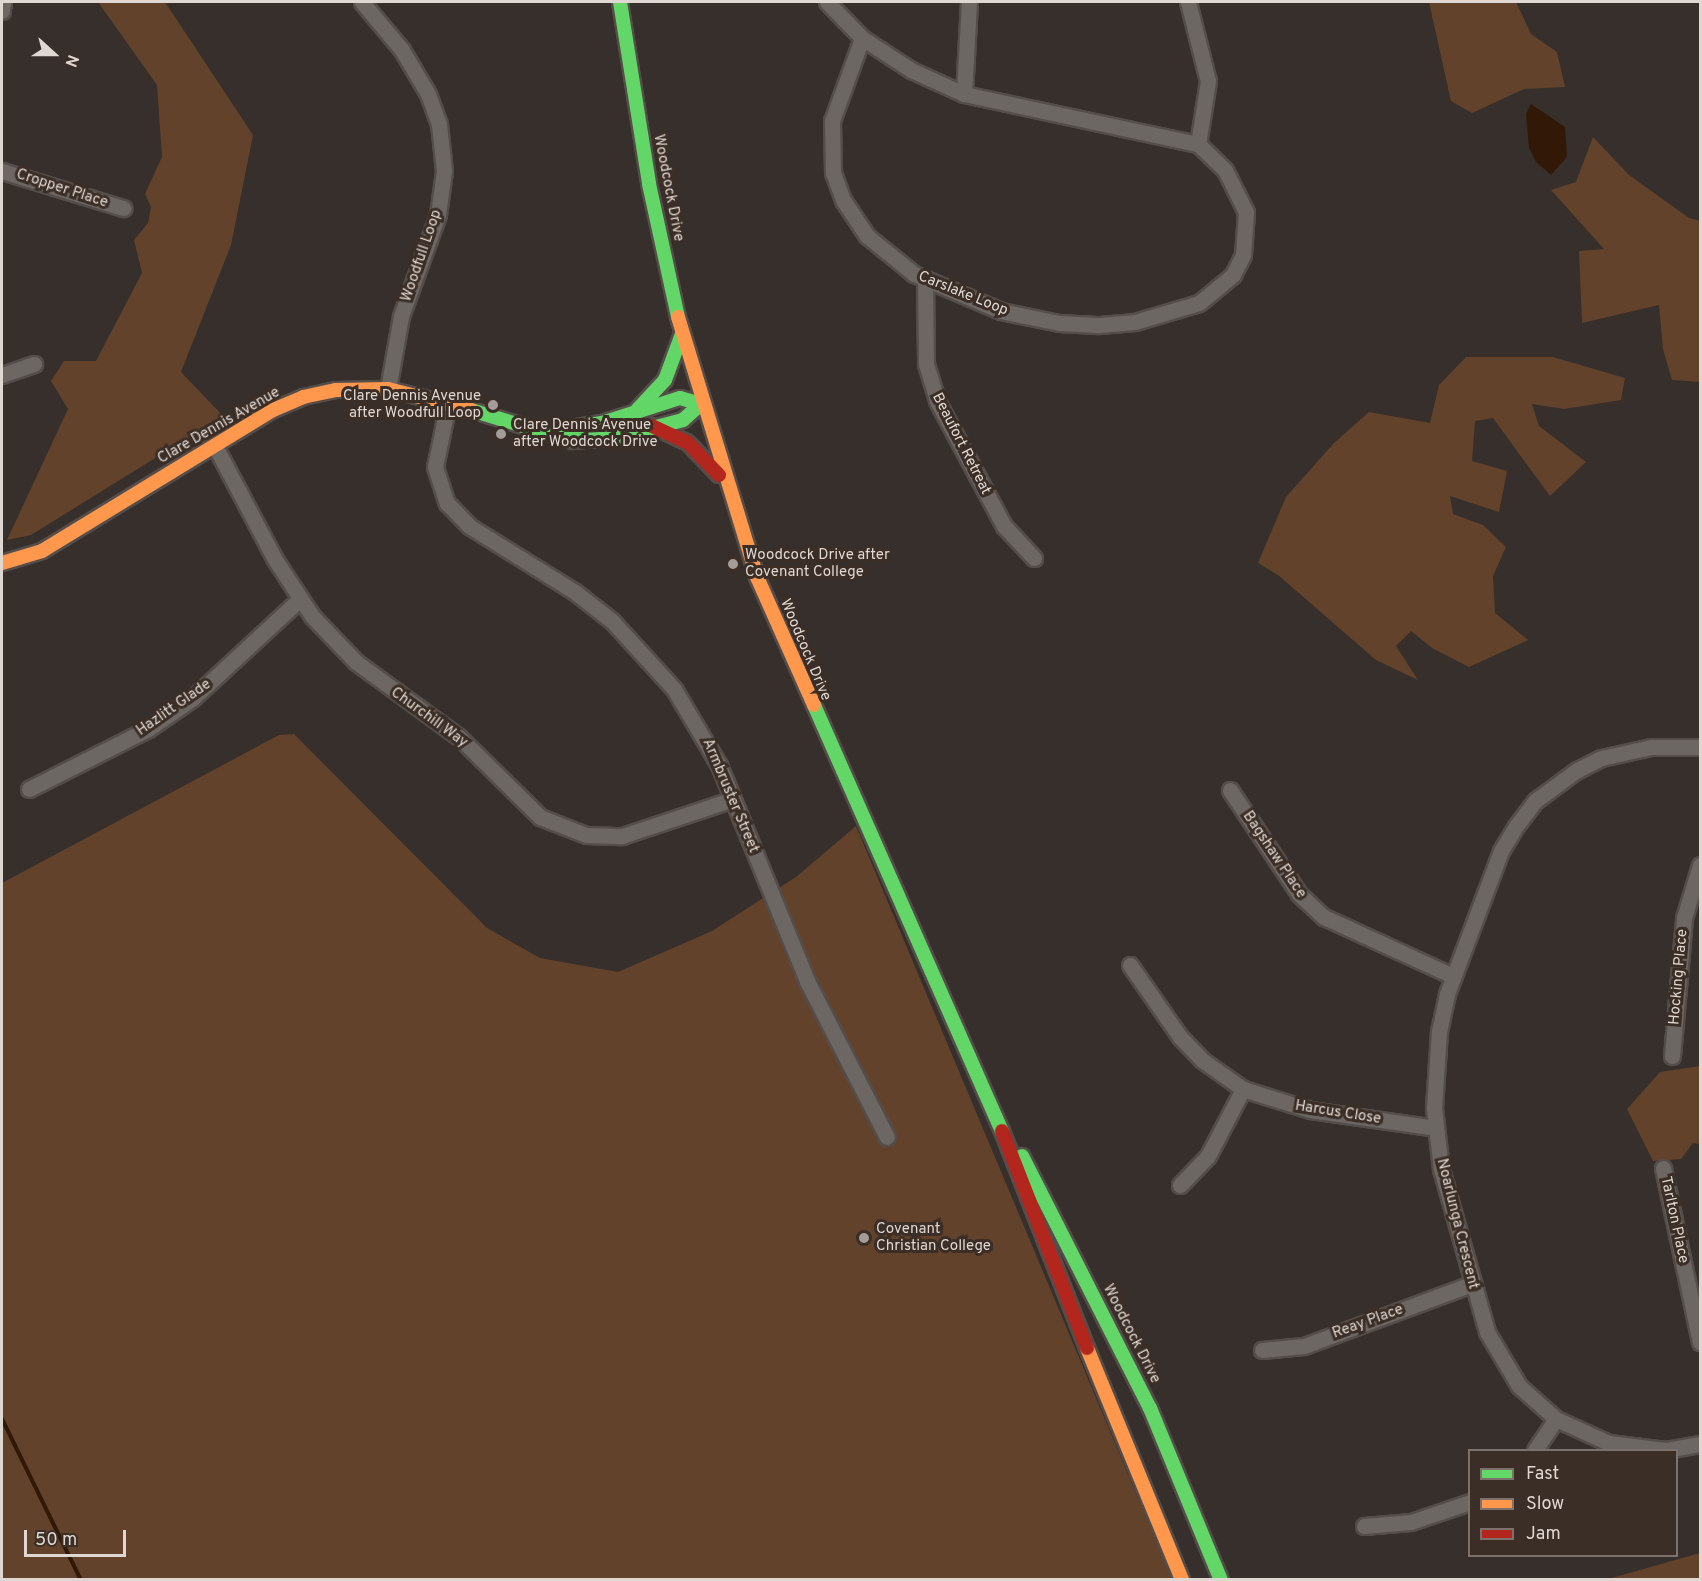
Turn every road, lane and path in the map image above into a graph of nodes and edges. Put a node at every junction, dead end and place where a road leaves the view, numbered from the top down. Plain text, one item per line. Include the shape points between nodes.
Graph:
1 (3, 2) edge
2 (362, 2) edge
3 (620, 2) edge
4 (827, 2) edge
5 (969, 2) edge
6 (1188, 2) edge
7 (2, 12) edge
8 (862, 38) junction
9 (964, 94) junction
10 (1198, 144) junction
11 (2, 171) edge
12 (123, 208) dead end
13 (925, 279) junction
14 (682, 334) junction
15 (34, 364) dead end
16 (2, 375) edge
17 (388, 388) junction
18 (448, 404) junction
19 (701, 404) junction
20 (632, 414) junction
21 (652, 426) junction
22 (539, 432) junction
23 (215, 446) junction
24 (726, 486) junction
25 (1034, 558) dead end
26 (2, 563) edge
27 (300, 599) junction
28 (1701, 747) edge
29 (29, 789) dead end
30 (1230, 790) dead end
31 (733, 799) junction
32 (1701, 865) edge
33 (1130, 965) dead end
34 (1453, 976) junction
35 (1672, 1056) dead end
36 (1243, 1089) junction
37 (994, 1111) junction
38 (1436, 1128) junction
39 (887, 1137) dead end
40 (1663, 1168) dead end
41 (1180, 1185) dead end
42 (1472, 1284) junction
43 (1701, 1342) edge
44 (1262, 1350) dead end
45 (1556, 1419) junction
46 (1701, 1444) edge
47 (1536, 1449) edge
48 (1638, 1449) edge
49 (1672, 1449) edge
50 (1468, 1503) edge
51 (1364, 1526) dead end
52 (1182, 1580) edge
53 (1221, 1580) edge

1 - 7 street
2 - 17 street, Woodfull Loop via 402,50 428,94 439,124 444,171 438,215 401,316
3 - 14 main road, Woodcock Drive via 649,184
4 - 8 street
5 - 9 street
6 - 10 street via 1208,81
8 - 9 street via 911,70
8 - 13 street, Carslake Loop via 832,121 833,173 846,206 867,236 889,257
9 - 10 street
10 - 13 street, Carslake Loop via 1225,170 1238,190 1247,234 1243,255 1233,274 1199,303 1135,322 1059,323 1001,311
11 - 12 street, Cropper Place
13 - 25 street, Beaufort Retreat via 926,364 937,401 1004,526
14 - 19 main road, Woodcock Drive
14 - 20 main road via 665,380
15 - 16 street
17 - 18 main road, Clare Dennis Avenue
17 - 23 main road, Clare Dennis Avenue via 336,390 303,397 273,410
18 - 22 main road, Clare Dennis Avenue
18 - 31 street, Armbruster Street via 435,467 447,503 469,526 575,592 645,654 699,726
19 - 20 main road, Clare Dennis Avenue via 680,398
19 - 21 main road, Clare Dennis Avenue via 682,420
19 - 24 main road, Woodcock Drive
20 - 22 main road, Clare Dennis Avenue
21 - 22 main road, Clare Dennis Avenue via 614,438 572,441
21 - 24 main road via 687,442
23 - 26 main road, Clare Dennis Avenue via 42,551
23 - 27 street, Churchill Way
24 - 37 main road, Woodcock Drive via 757,577 812,708
27 - 29 street, Hazlitt Glade via 193,698 148,729
27 - 31 street, Churchill Way via 356,662 459,737 531,809 562,828 586,836 622,836
28 - 34 street, Noarlunga Crescent via 1651,747 1601,758 1577,770 1535,801 1501,851
30 - 34 street, Bagshaw Place via 1299,894 1324,918
31 - 39 street, Armbruster Street via 807,981
32 - 35 street, Hocking Place via 1684,918
33 - 36 street, Harcus Close via 1180,1037 1202,1060
34 - 38 street, Noarlunga Crescent via 1438,1040
36 - 38 street, Harcus Close via 1282,1105
36 - 41 street via 1208,1156
37 - 52 main road, Woodcock Drive via 1022,1191
37 - 53 main road, Woodcock Drive via 1018,1147 1150,1408
38 - 42 street, Noarlunga Crescent via 1446,1190
40 - 43 street, Tarlton Place
42 - 44 street, Reay Place via 1304,1346
42 - 45 street, Noarlunga Crescent via 1500,1360 1519,1386
45 - 47 street
45 - 48 street, Noarlunga Crescent via 1582,1433
46 - 49 street, Noarlunga Crescent
50 - 51 street via 1411,1522

